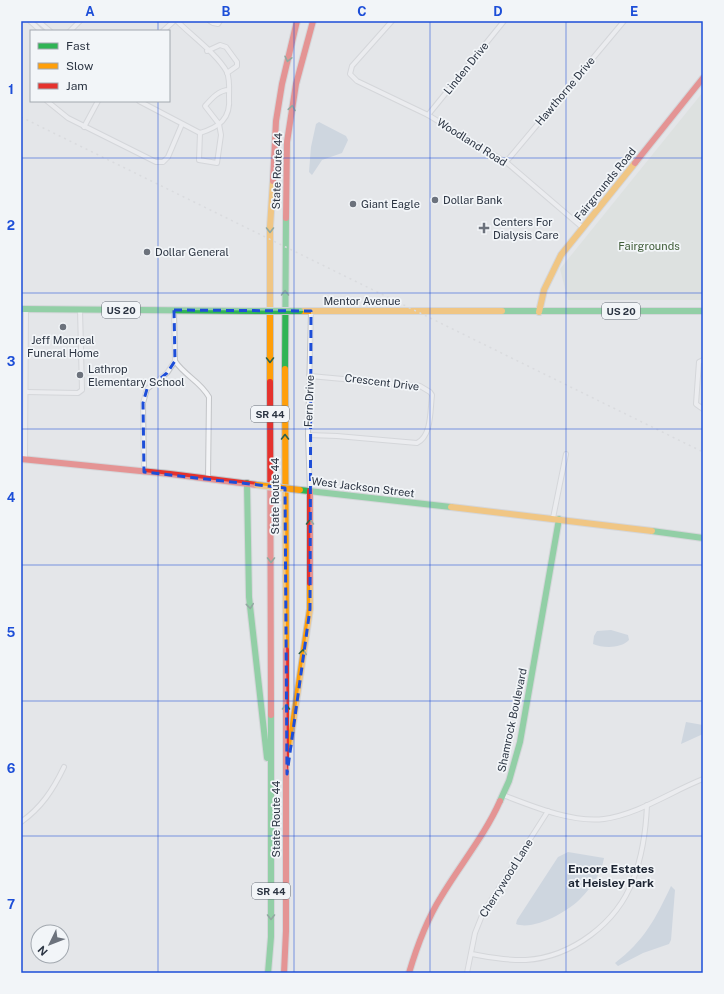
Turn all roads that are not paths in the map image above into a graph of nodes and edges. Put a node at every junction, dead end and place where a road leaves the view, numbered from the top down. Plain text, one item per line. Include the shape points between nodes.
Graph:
1 (30, 21) edge
2 (38, 21) edge
3 (80, 21) edge
4 (174, 21) edge
5 (177, 21) edge
6 (210, 21) edge
7 (220, 21) edge
8 (296, 21) edge
9 (313, 21) edge
10 (392, 21) edge
11 (504, 21) edge
12 (624, 21) edge
13 (40, 30) edge
14 (49, 30) edge
15 (71, 30) edge
16 (164, 30) edge
17 (207, 51) junction
18 (227, 73) junction
19 (703, 78) edge
20 (229, 90) junction
21 (48, 102) edge
22 (97, 102) edge
23 (141, 102) edge
24 (428, 115) junction
25 (182, 124) junction
26 (219, 124) junction
27 (84, 127) junction
28 (200, 133) junction
29 (506, 162) junction
30 (583, 228) junction
31 (24, 309) edge
32 (80, 309) junction
33 (174, 310) junction
34 (311, 311) junction
35 (703, 311) edge
36 (539, 312) junction
37 (703, 360) edge
38 (175, 361) junction
39 (310, 376) junction
40 (26, 392) junction
41 (703, 409) edge
42 (308, 435) junction
43 (566, 454) dead end
44 (23, 459) edge
45 (144, 472) junction
46 (208, 479) junction
47 (247, 483) junction
48 (310, 491) junction
49 (556, 519) junction
50 (703, 538) edge
51 (64, 767) dead end
52 (287, 774) junction
53 (703, 779) edge
54 (271, 793) junction
55 (503, 795) junction
56 (647, 805) junction
57 (548, 811) junction
58 (21, 822) edge
59 (471, 954) junction
60 (268, 973) edge
61 (284, 973) edge
62 (409, 973) edge
63 (467, 973) edge

1 - 13 street
2 - 14 street
3 - 15 street
4 - 16 street
5 - 17 street
6 - 7 street via 212,24 218,24
8 -> 54 main road, State Route 44 / SR 44 via 276,121 270,204
52 -> 9 main road, State Route 44 / SR 44 via 287,142 296,84
10 - 24 street, Woodland Road via 352,66 350,74 357,81
11 - 24 street, Linden Drive
12 - 29 street, Hawthorne Drive
17 - 18 street
17 - 18 street via 220,45 226,47 237,62 237,66
18 - 20 street
19 - 30 main road, Fairgrounds Road
20 - 26 street via 230,109
20 - 26 street via 218,94 205,106
21 - 27 street
22 - 27 street
23 - 25 street
24 - 29 street, Woodland Road
25 - 27 street via 168,157 163,162 156,162
25 - 28 street
26 - 28 street
26 - 28 street via 222,136 217,163 199,160
29 - 30 street, Woodland Road
30 - 36 main road, Fairgrounds Road via 555,265 544,290
31 - 32 main road, Mentor Avenue / US 20
31 - 40 street
32 - 33 main road, Mentor Avenue / US 20
32 - 40 street via 82,390 78,393
33 - 34 main road, Mentor Avenue / US 20, bridge
33 - 38 street
34 - 36 main road, Mentor Avenue / US 20
34 - 39 street, Fern Drive
35 - 36 main road, Mentor Avenue / US 20
37 - 41 street via 699,362 696,404
38 - 45 street via 167,373 147,389 143,403
38 - 46 street via 182,371 204,388 209,397
39 - 42 street, Fern Drive
39 - 42 street, Crescent Drive via 420,386 432,395 427,432 417,444
40 - 44 street
42 - 48 street, Fern Drive
43 - 49 street
44 - 45 main road, West Jackson Street
45 - 46 main road, West Jackson Street
46 - 47 main road, West Jackson Street
47 - 48 main road, West Jackson Street, bridge
47 -> 54 main road via 249,597
48 - 49 main road, West Jackson Street
52 -> 48 main road via 310,609
49 - 50 main road, West Jackson Street
49 - 55 main road, Shamrock Boulevard via 522,730
51 - 58 street via 49,796
52 - 61 main road, State Route 44 / SR 44
53 - 56 street
54 -> 60 main road, State Route 44 / SR 44 via 271,937
55 - 57 street
55 - 62 main road, Shamrock Boulevard via 482,835 431,916 416,948
56 - 57 street via 603,819 580,818
56 - 59 street via 639,864 633,881 620,904 598,930 575,945 535,959 500,959
57 - 59 street, Cherrywood Lane via 483,913 475,933
59 - 63 street, Cherrywood Lane

